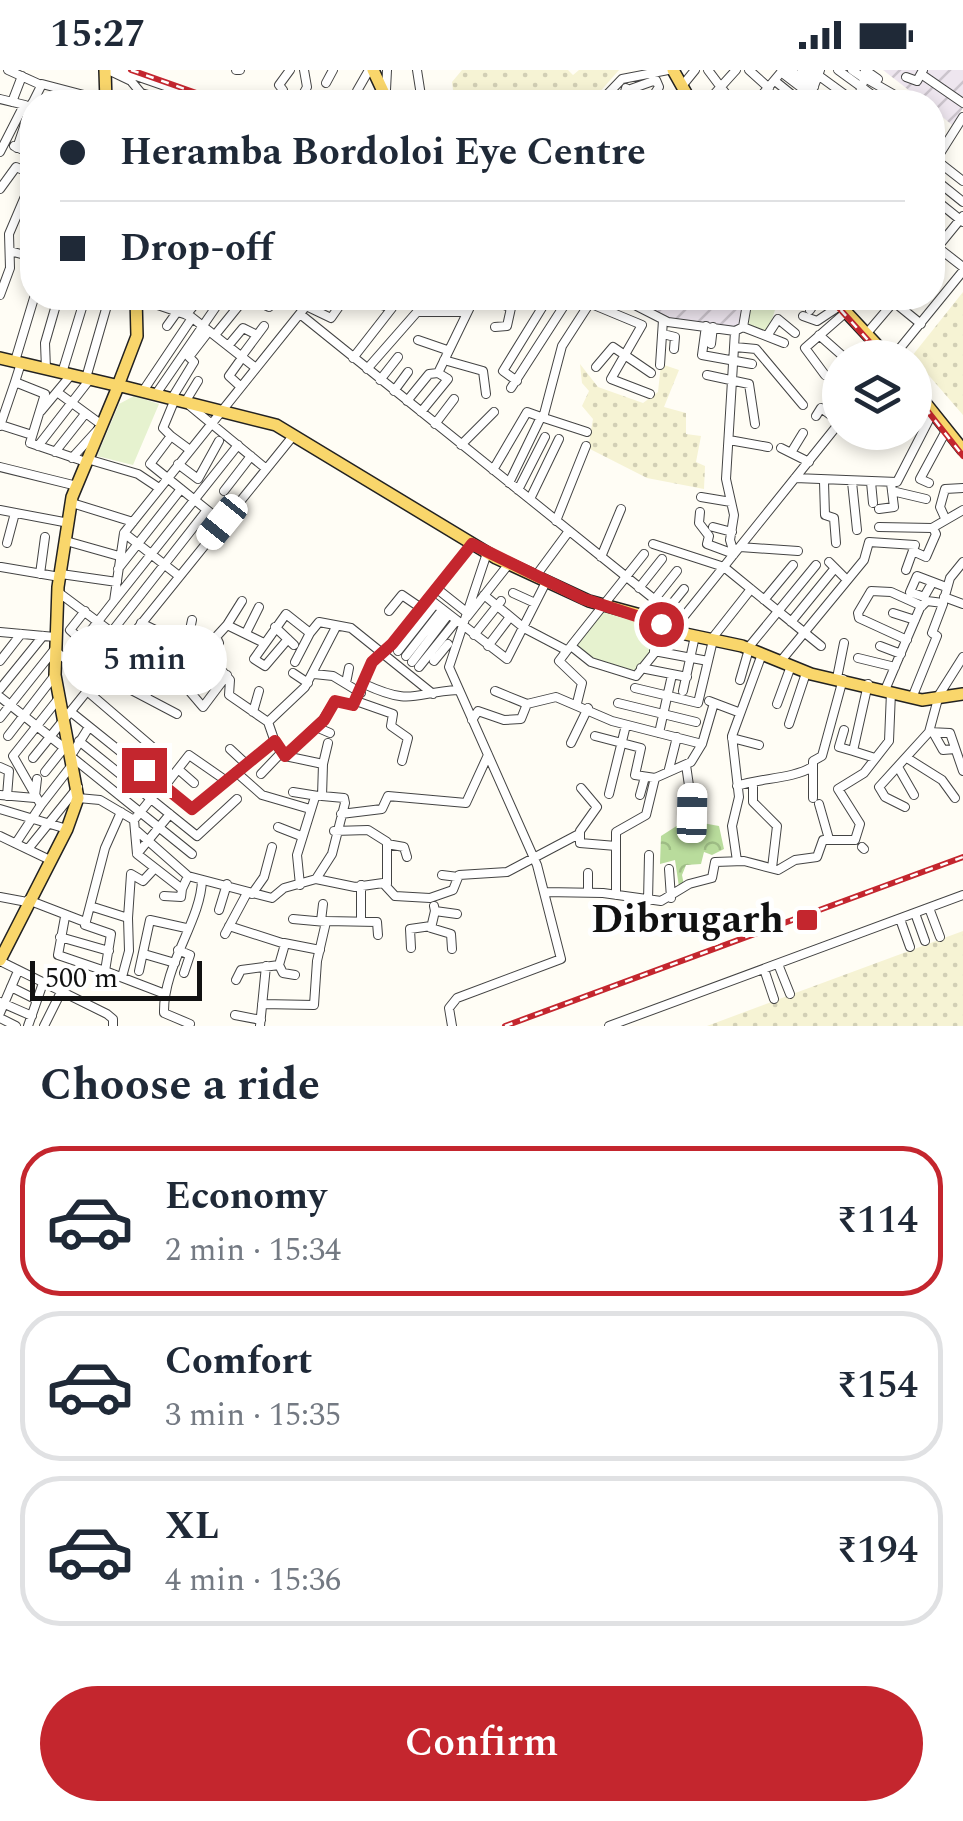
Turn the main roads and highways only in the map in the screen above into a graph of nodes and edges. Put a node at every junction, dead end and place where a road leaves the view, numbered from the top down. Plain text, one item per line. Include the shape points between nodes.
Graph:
1 (136, 310) edge
2 (845, 310) edge
3 (874, 340) edge
4 (9, 362) edge
5 (118, 386) junction
6 (932, 418) edge
7 (963, 450) edge
8 (963, 694) edge
9 (1, 957) edge

1 - 5 main road via 137,336
2 - 3 main road
4 - 5 main road
5 - 8 main road via 262,420 508,565 604,605 806,673 912,698
5 - 9 main road via 72,502 51,641 78,792 67,829
6 - 7 main road

